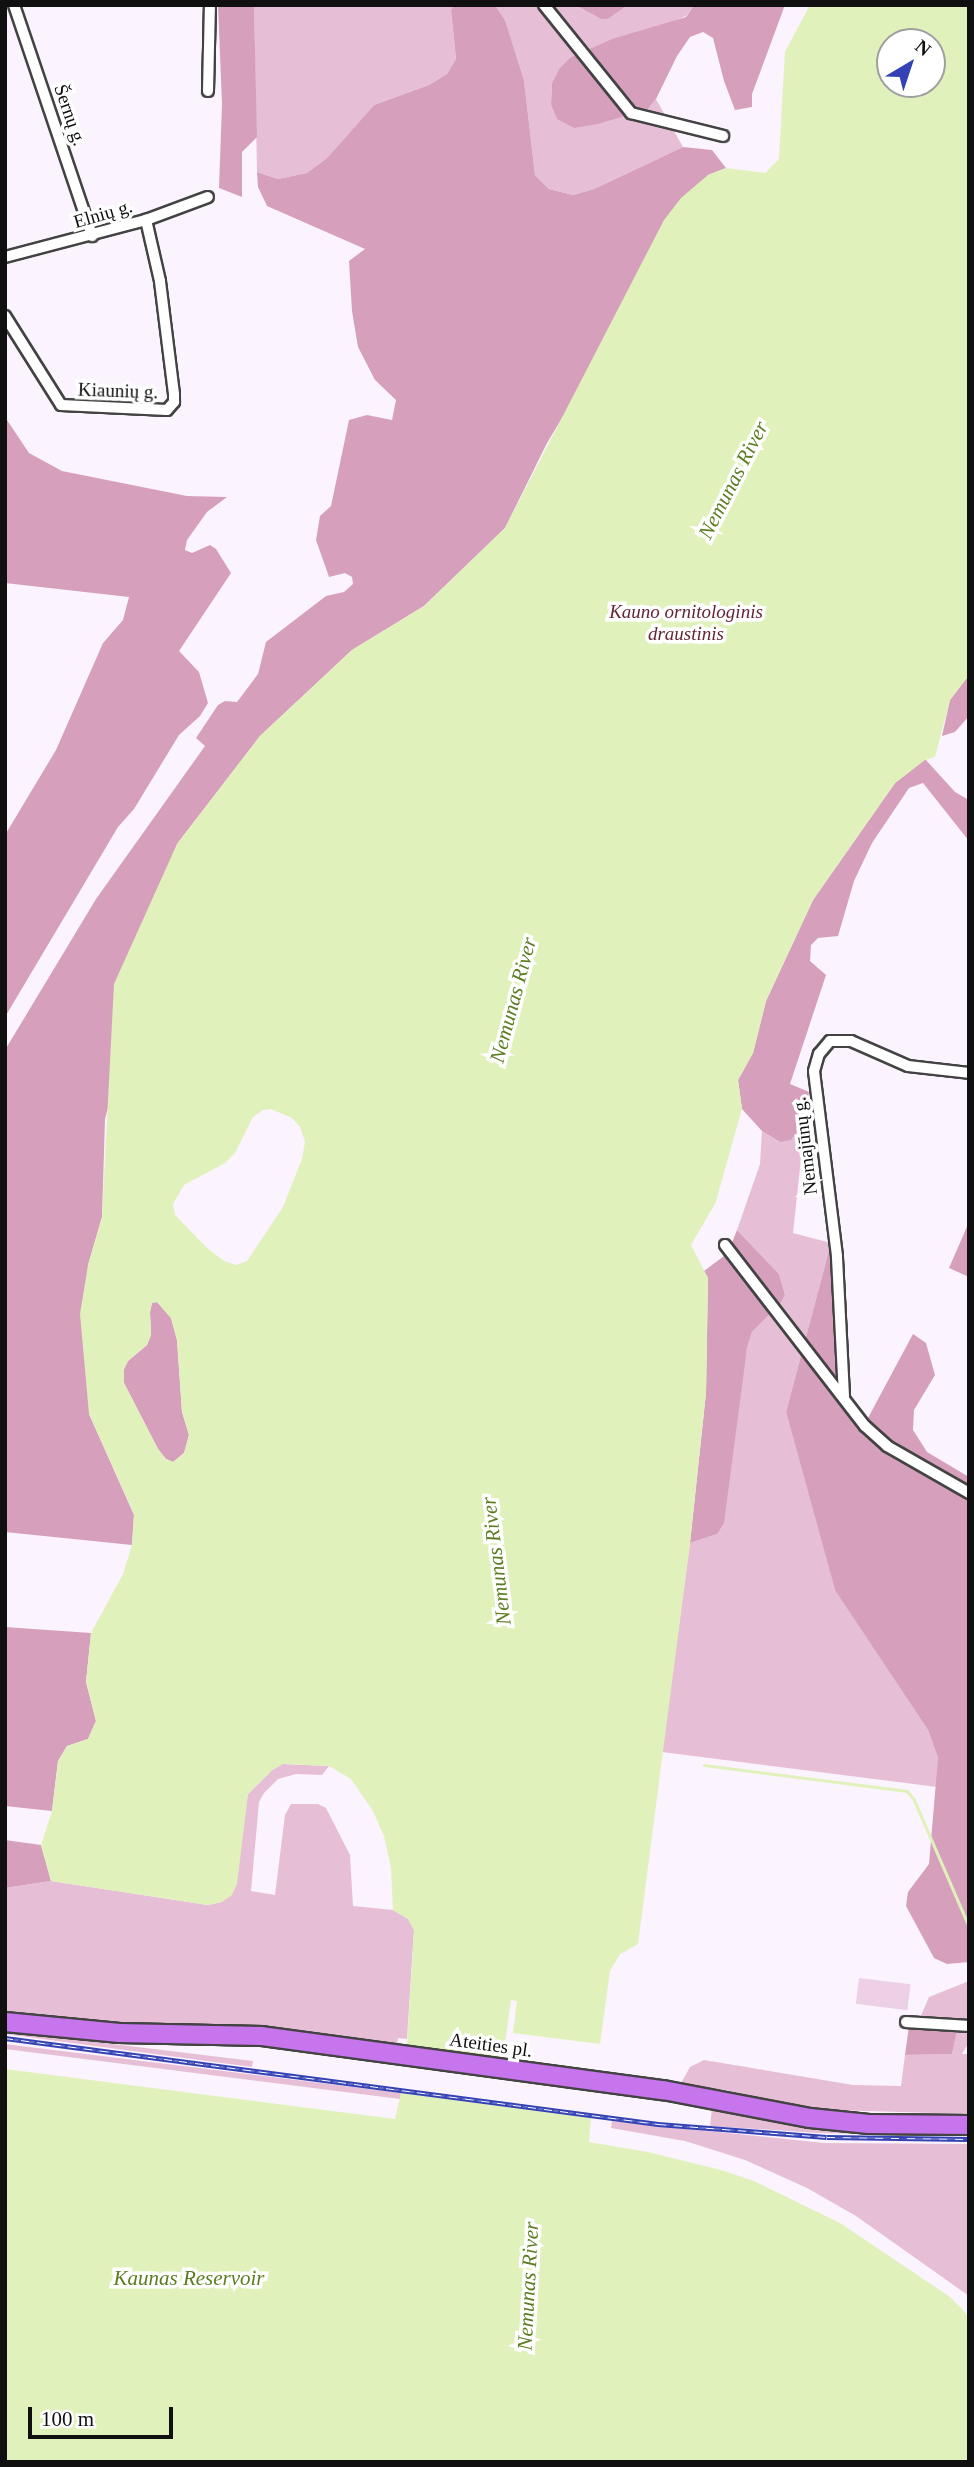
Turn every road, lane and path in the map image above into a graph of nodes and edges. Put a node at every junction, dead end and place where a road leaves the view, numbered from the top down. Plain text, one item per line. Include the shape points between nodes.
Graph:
1 (14, 5) edge
2 (210, 5) edge
3 (544, 5) edge
4 (208, 91) dead end
5 (723, 136) dead end
6 (208, 197) dead end
7 (146, 220) junction
8 (92, 236) junction
9 (5, 257) edge
10 (5, 316) edge
11 (969, 1073) edge
12 (725, 1245) dead end
13 (844, 1396) junction
14 (969, 1493) edge
15 (5, 2022) edge
16 (906, 2022) dead end
17 (969, 2026) edge
18 (969, 2125) edge

1 - 8 street, Šernų g.
2 - 4 street
3 - 5 street via 631,113
6 - 7 street, Elnių g.
7 - 8 street, Elnių g.
7 - 10 street, Kiaunių g. via 160,281 174,394 167,410 61,405
8 - 9 street, Elnių g.
11 - 13 street, Nemajūnų g. via 908,1066 851,1041 830,1041 819,1054 814,1071 836,1256
12 - 13 street
13 - 14 street via 865,1426 887,1446
15 - 18 main road, Ateities pl. via 119,2033 262,2036 710,2098 843,2122
16 - 17 street

